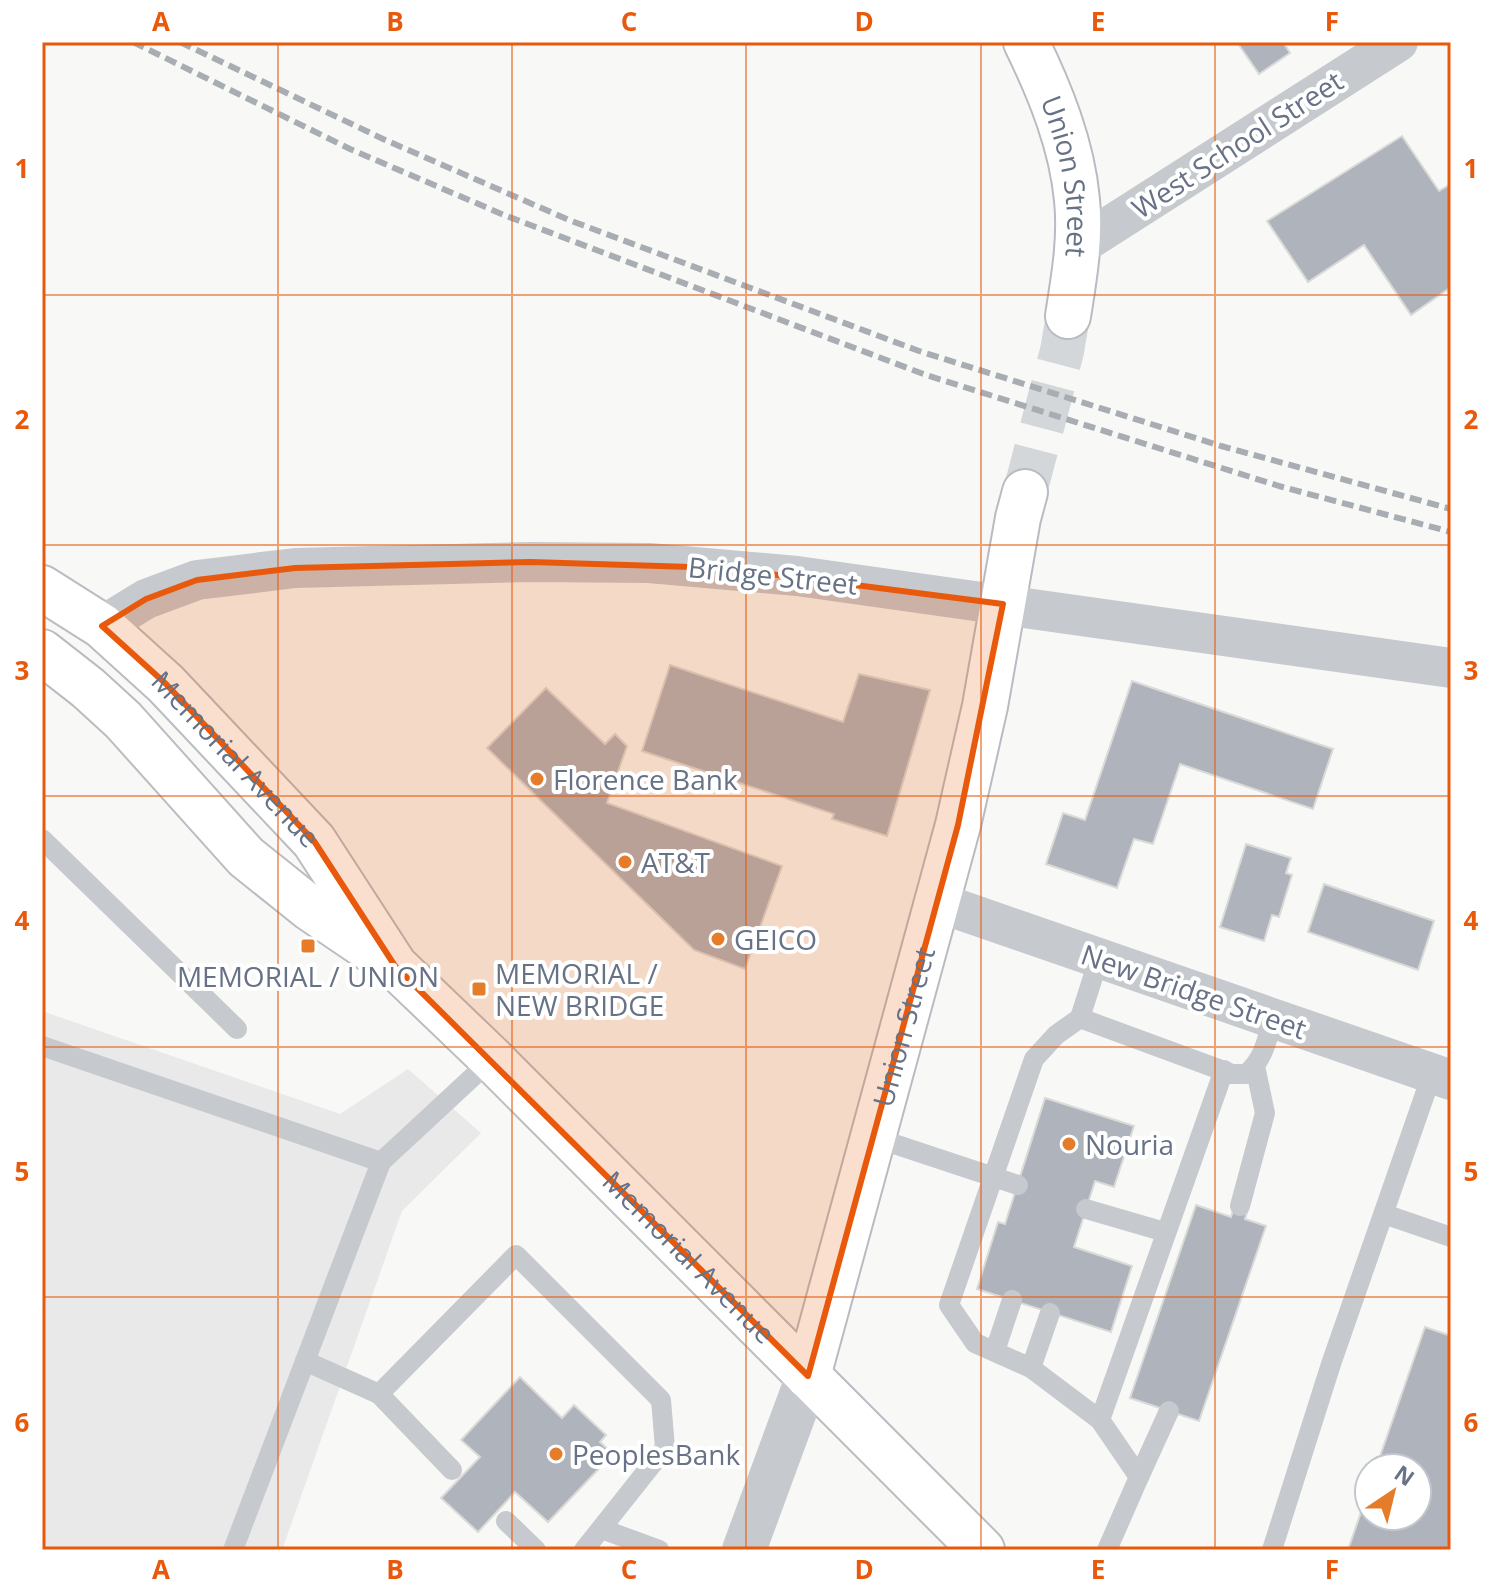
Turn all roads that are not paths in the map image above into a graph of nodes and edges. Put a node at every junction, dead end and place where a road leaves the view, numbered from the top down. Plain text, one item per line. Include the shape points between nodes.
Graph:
1 (1026, 42) edge
2 (1398, 42) edge
3 (1077, 247) junction
4 (1068, 316) tunnel mouth
5 (1025, 492) tunnel mouth
6 (42, 588) edge
7 (1003, 604) junction
8 (102, 626) junction
9 (44, 657) edge
10 (1451, 668) edge
11 (42, 839) edge
12 (937, 902) junction
13 (1099, 958) junction
14 (395, 966) junction
15 (1080, 1018) junction
16 (1273, 1018) junction
17 (237, 1029) dead end
18 (42, 1046) edge
19 (492, 1059) junction
20 (1255, 1066) junction
21 (1224, 1070) junction
22 (1442, 1077) edge
23 (873, 1137) junction
24 (381, 1162) junction
25 (994, 1175) junction
26 (1018, 1185) dead end
27 (1240, 1206) dead end
28 (1086, 1209) dead end
29 (1384, 1214) junction
30 (1165, 1232) junction
31 (1451, 1237) edge
32 (1012, 1300) dead end
33 (1050, 1313) dead end
34 (995, 1351) junction
35 (305, 1361) junction
36 (1031, 1368) junction
37 (808, 1376) junction
38 (379, 1394) junction
39 (1169, 1411) dead end
40 (1100, 1420) junction
41 (452, 1470) dead end
42 (1139, 1477) junction
43 (506, 1521) dead end
44 (602, 1529) junction
45 (233, 1550) edge
46 (536, 1550) edge
47 (584, 1550) edge
48 (659, 1550) edge
49 (744, 1550) edge
50 (982, 1550) edge
51 (1107, 1550) edge
52 (1272, 1550) edge

1 - 3 main road, Union Street via 1066,144 1077,199
2 - 3 street, West School Street
3 - 4 main road, Union Street
5 - 7 main road, Union Street
6 - 8 main road, Memorial Avenue
7 - 8 street, Bridge Street via 723,568 531,562 295,568 197,580 146,599
7 - 10 street, Bridge Street
7 - 12 main road, Union Street via 985,706
8 - 14 main road, Memorial Avenue via 166,684 314,841
9 - 14 main road, Memorial Avenue via 123,720 246,857
11 - 17 lane
12 - 13 street, New Bridge Street
12 - 23 main road, Union Street
13 - 15 lane
13 - 16 street, New Bridge Street
14 - 19 main road, Memorial Avenue
15 - 21 lane
15 - 25 lane via 1034,1059
16 - 20 lane
16 - 22 street, New Bridge Street
18 - 24 lane
19 - 24 lane
19 - 37 main road, Memorial Avenue
20 - 21 lane via 1246,1074
20 - 27 lane via 1265,1113
21 - 30 lane
22 - 29 lane
23 - 25 lane
23 - 37 main road, Union Street
24 - 35 lane
25 - 26 lane
25 - 34 lane via 949,1305 975,1343
28 - 30 lane
29 - 31 lane
29 - 52 lane
30 - 40 lane
32 - 34 lane
33 - 36 lane
34 - 36 lane
35 - 38 lane
35 - 45 lane
36 - 40 lane
37 - 49 street, Union Street
37 - 50 main road, Memorial Avenue
38 - 41 lane
38 - 44 lane via 516,1255 661,1400 665,1448
39 - 42 lane
40 - 42 lane
42 - 51 lane
43 - 46 lane
44 - 47 lane
44 - 48 lane

